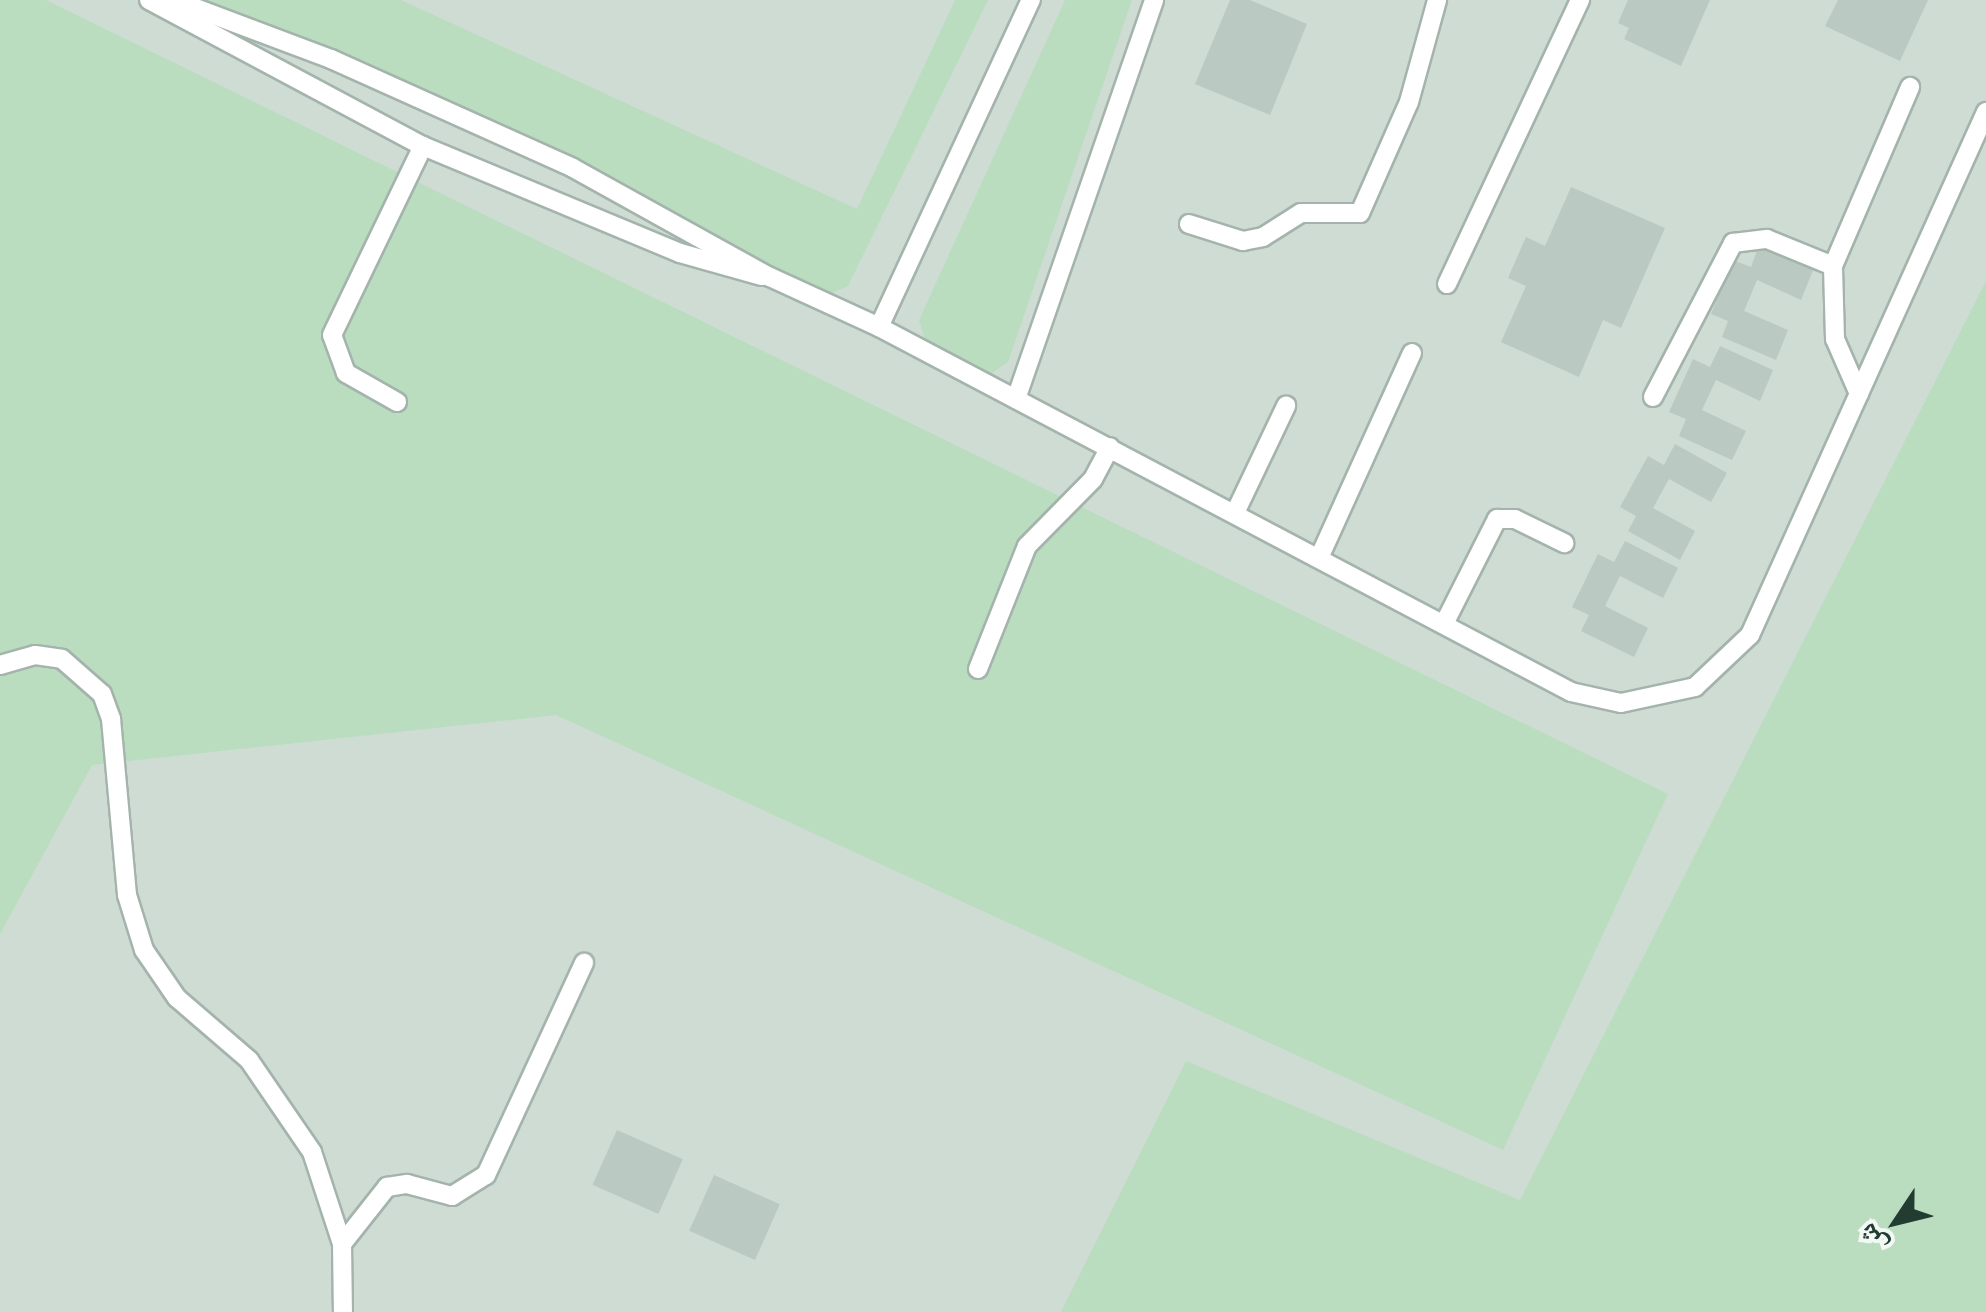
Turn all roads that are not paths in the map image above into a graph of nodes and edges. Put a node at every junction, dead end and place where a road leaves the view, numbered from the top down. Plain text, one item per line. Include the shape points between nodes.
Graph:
1 (149, 0) edge
2 (174, 0) edge
3 (1031, 0) edge
4 (1154, 0) edge
5 (1437, 0) edge
6 (1580, 0) edge
7 (1910, 88) dead end
8 (1986, 112) edge
9 (424, 146) junction
10 (1189, 224) dead end
11 (1833, 266) junction
12 (770, 277) junction
13 (1446, 284) dead end
14 (879, 327) junction
15 (1412, 353) dead end
16 (1859, 394) junction
17 (1653, 397) dead end
18 (1016, 399) junction
19 (396, 402) dead end
20 (1286, 406) dead end
21 (1110, 447) junction
22 (1235, 512) junction
23 (1564, 544) dead end
24 (1319, 558) junction
25 (1444, 624) junction
26 (0, 665) edge
27 (978, 669) dead end
28 (584, 962) dead end
29 (342, 1244) junction
30 (343, 1312) edge

1 - 9 lane
2 - 12 lane via 454,112 718,244
3 - 14 lane
4 - 18 lane
5 - 10 lane via 1409,102 1360,213 1300,213 1263,238 1243,241
6 - 13 lane
7 - 11 lane
8 - 16 lane
9 - 12 lane via 680,253
9 - 19 lane via 332,335 346,373
11 - 16 lane via 1835,339
11 - 17 lane via 1766,239 1733,244
12 - 14 lane
14 - 18 lane
15 - 24 lane
16 - 25 lane via 1750,634 1695,687 1646,702 1595,700
18 - 21 lane
20 - 22 lane
21 - 22 lane
21 - 27 lane via 1080,494 1050,516 1027,546
22 - 24 lane
23 - 25 lane via 1516,519 1497,519
24 - 25 lane
26 - 29 lane via 35,655 62,659 102,694 111,719 127,895 144,950 177,998 249,1060 294,1124 325,1182
28 - 29 lane via 486,1175 452,1196 407,1184 386,1187
29 - 30 lane

